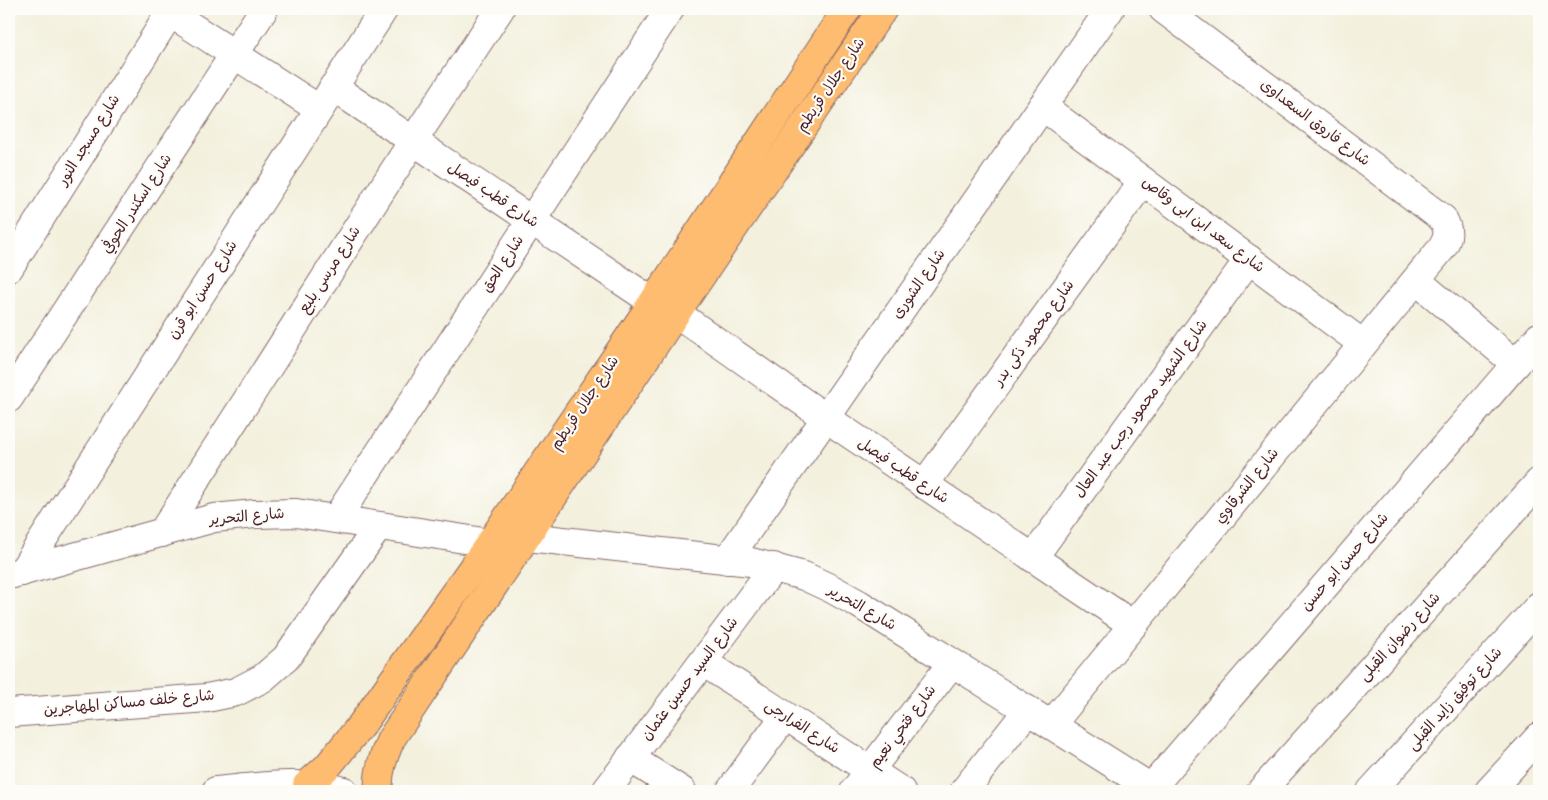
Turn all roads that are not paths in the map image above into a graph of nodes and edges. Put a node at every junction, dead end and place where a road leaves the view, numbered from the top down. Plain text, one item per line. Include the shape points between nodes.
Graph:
1 (264, 9) edge
2 (384, 9) edge
3 (500, 9) edge
4 (670, 9) edge
5 (847, 9) edge
6 (883, 9) edge
7 (1110, 9) edge
8 (1163, 9) edge
9 (167, 11) edge
10 (235, 54) junction
11 (326, 98) junction
12 (1042, 106) junction
13 (413, 141) junction
14 (752, 177) junction
15 (1143, 181) junction
16 (531, 221) junction
17 (1442, 248) joint
18 (1249, 260) junction
19 (9, 268) edge
20 (1416, 280) junction
21 (664, 307) junction
22 (1539, 337) edge
23 (1363, 344) junction
24 (1516, 364) junction
25 (12, 386) edge
26 (826, 418) junction
27 (1539, 482) edge
28 (924, 484) junction
29 (336, 520) junction
30 (379, 526) junction
31 (162, 533) junction
32 (527, 537) junction
33 (490, 542) junction
34 (1033, 558) junction
35 (727, 560) junction
36 (774, 567) junction
37 (15, 573) edge
38 (1539, 606) edge
39 (1133, 625) junction
40 (703, 662) junction
41 (952, 663) junction
42 (378, 702) junction
43 (1028, 710) junction
44 (9, 714) edge
45 (785, 716) junction
46 (404, 719) junction
47 (1051, 725) junction
48 (1539, 737) edge
49 (630, 758) junction
50 (862, 781) edge
51 (306, 785) junction
52 (1153, 790) edge
53 (216, 791) edge
54 (344, 791) edge
55 (379, 791) edge
56 (606, 791) edge
57 (682, 791) edge
58 (730, 791) edge
59 (901, 791) edge
60 (964, 791) edge
61 (1261, 791) edge
62 (1371, 791) edge
63 (1491, 791) edge

1 - 10 street, شارع اسكندر الحوفي
2 - 11 street, شارع حسن ابو قرن
3 - 13 street, شارع مرسى بلبع
4 - 16 street, شارع الحق
5 - 14 main road, شارع جلال قريطم
6 - 14 main road, شارع جلال قريطم
7 - 12 street, شارع الشورى
8 - 17 street, شارع فاروق السعداوى via 1443,219 1448,228 1448,239
9 - 10 street, شارع قطب فيصل
9 - 19 street, شارع مسجد النور
10 - 11 street, شارع قطب فيصل
10 - 25 street, شارع اسكندر الحوفي
11 - 13 street, شارع قطب فيصل
11 - 37 street, شارع حسن ابو قرن
12 - 15 street, شارع سعد ابن ابى وقاص
12 - 26 street, شارع الشورى
13 - 16 street, شارع قطب فيصل
13 - 31 street, شارع مرسى بلبع
14 - 21 main road, شارع جلال قريطم
15 - 18 street, شارع سعد ابن ابى وقاص
15 - 28 street, شارع محمود ذكى بدر
16 - 21 street, شارع قطب فيصل
16 - 29 street, شارع الحق
17 - 20 street, شارع الشرقاوي
18 - 23 street, شارع سعد ابن ابى وقاص
18 - 34 street, شارع الشهيد محمود رجب عبد العال
20 - 23 street, شارع الشرقاوي
20 - 24 street
21 - 26 street, شارع قطب فيصل
21 - 32 main road, شارع جلال قريطم
21 - 33 main road, شارع جلال قريطم
22 - 24 street, شارع حسن ابو حسن
23 - 39 street, شارع الشرقاوي
24 - 52 street, شارع حسن ابو حسن
26 - 28 street, شارع قطب فيصل
26 - 35 street, شارع الشورى
27 - 61 street, شارع رضوان القبلى
28 - 34 street, شارع قطب فيصل
29 - 30 street, شارع التحرير
29 - 31 street, شارع التحرير via 296,513 255,514 214,518
30 - 33 street, شارع التحرير
30 - 44 street, شارع خلف مساكن المهاجرين via 286,658 257,682 236,692 207,698
31 - 37 street, شارع التحرير
32 - 35 street, شارع التحرير
32 - 46 main road, شارع جلال قريطم
33 - 42 main road, شارع جلال قريطم
34 - 39 street, شارع قطب فيصل
35 - 36 street, شارع التحرير
36 - 40 street, شارع السيد حسين عثمان
36 - 41 street, شارع التحرير via 832,589
38 - 62 street, شارع توفيق زايد القبلى
39 - 47 street, شارع الشرقاوي
40 - 45 street, شارع الفرارجى
40 - 49 street, شارع السيد حسين عثمان
41 - 43 street, شارع التحرير
41 - 50 street, شارع فتحي نعيم
42 - 46 main road
42 - 51 main road, شارع جلال قريطم via 327,767
43 - 47 street, شارع التحرير
43 - 60 street
45 - 50 street, شارع الفرارجى
45 - 58 street
46 - 55 main road, شارع جلال قريطم via 391,738 382,761
47 - 52 street, شارع التحرير
48 - 63 street
49 - 56 street, شارع السيد حسين عثمان
49 - 57 street
50 - 59 street, شارع الفرارجى
51 - 53 street
51 - 54 street

